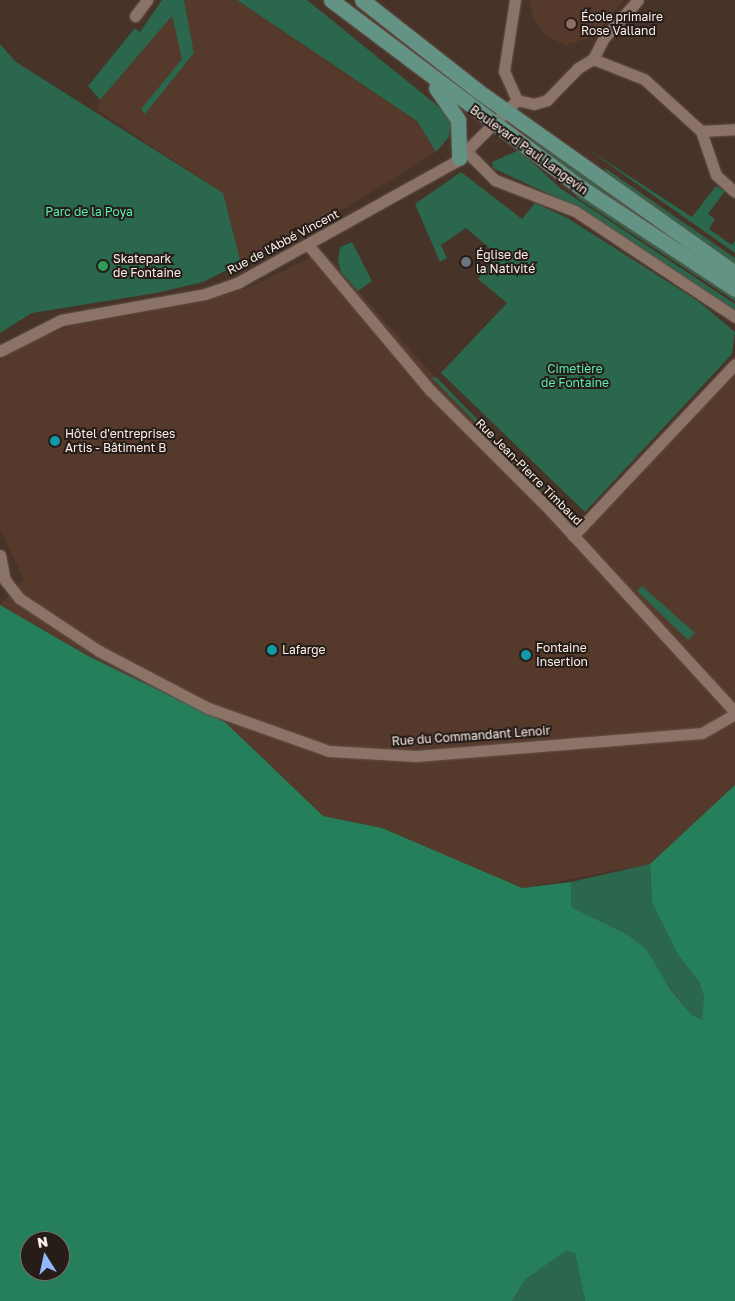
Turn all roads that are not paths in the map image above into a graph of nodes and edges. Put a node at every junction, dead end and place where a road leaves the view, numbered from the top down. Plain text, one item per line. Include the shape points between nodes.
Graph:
1 (147, 0) edge
2 (331, 0) edge
3 (362, 0) edge
4 (515, 0) edge
5 (638, 0) edge
6 (135, 16) dead end
7 (593, 59) junction
8 (421, 70) junction
9 (512, 106) junction
10 (496, 125) junction
11 (735, 129) edge
12 (701, 131) junction
13 (463, 155) junction
14 (735, 192) edge
15 (309, 246) junction
16 (735, 273) edge
17 (735, 289) edge
18 (735, 317) edge
19 (0, 351) edge
20 (735, 364) edge
21 (574, 536) junction
22 (0, 555) edge
23 (3, 582) edge
24 (735, 713) edge

1 - 6 street
2 - 8 main road, Boulevard Paul Langevin
3 - 9 main road, Boulevard Paul Langevin
4 - 9 street via 503,60
5 - 7 street via 603,39
7 - 9 street via 578,68 548,100
7 - 12 street via 644,79
8 - 10 main road, Boulevard Paul Langevin
8 - 13 main road via 458,120
9 - 10 street, Rue de l'Abbé Vincent
9 - 16 main road, Boulevard Paul Langevin
10 - 13 street, Rue de l'Abbé Vincent
10 - 17 main road, Boulevard Paul Langevin via 579,186
11 - 12 street
12 - 14 street via 716,175
13 - 15 street, Rue de l'Abbé Vincent
13 - 18 street, Boulevard Paul Langevin via 495,180 575,212
15 - 19 street, Rue de l'Abbé Vincent via 205,294 68,318
15 - 21 street, Rue Jean-Pierre Timbaud via 430,390
20 - 21 street
21 - 24 street, Rue Jean-Pierre Timbaud
22 - 23 street, Rue du Commandant Lenoir
23 - 24 street, Rue du Commandant Lenoir via 19,598 140,675 208,708 329,751 416,756 702,733

